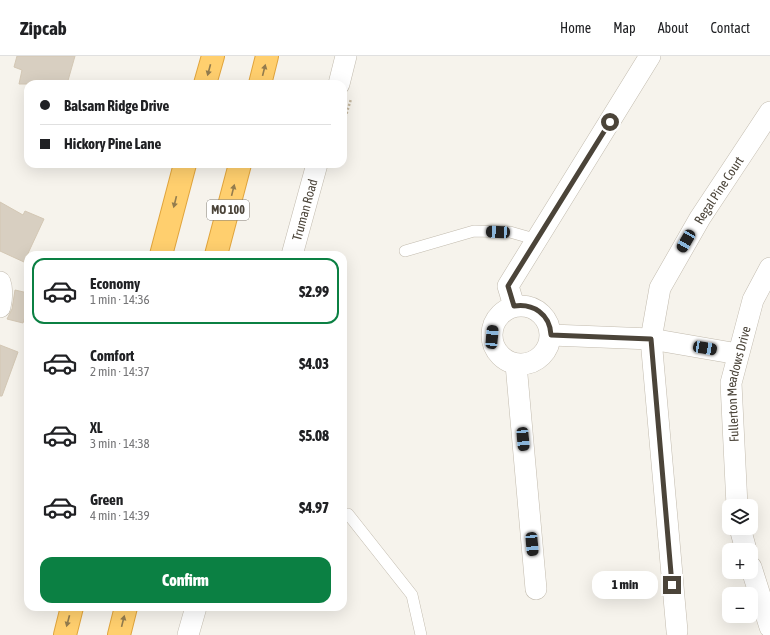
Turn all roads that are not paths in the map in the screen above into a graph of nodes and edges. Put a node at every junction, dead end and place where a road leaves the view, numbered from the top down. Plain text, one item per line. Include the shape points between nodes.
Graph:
1 (213, 56) edge
2 (267, 56) edge
3 (346, 56) edge
4 (650, 56) edge
5 (207, 80) edge
6 (261, 80) edge
7 (339, 80) edge
8 (770, 112) edge
9 (184, 168) edge
10 (239, 168) edge
11 (316, 168) edge
12 (538, 240) junction
13 (163, 251) edge
14 (217, 251) edge
15 (293, 251) edge
16 (405, 251) dead end
17 (770, 268) edge
18 (0, 282) edge
19 (514, 306) junction
20 (0, 307) edge
21 (551, 335) junction
22 (651, 339) junction
23 (738, 354) junction
24 (516, 364) junction
25 (737, 499) edge
26 (348, 514) dead end
27 (755, 579) edge
28 (536, 588) dead end
29 (71, 611) edge
30 (125, 611) edge
31 (195, 611) edge
32 (770, 627) edge
33 (676, 631) dead end
34 (64, 635) edge
35 (119, 635) edge
36 (188, 635) edge
37 (420, 635) edge

1 -> 5 highway
6 -> 2 highway
3 - 7 street
4 - 12 street
8 - 22 street, Regal Pine Court via 700,218 660,288
9 -> 13 highway
14 -> 10 highway, MO 100
11 - 15 street, Truman Road
12 - 16 lane via 510,232 474,231
12 - 19 street via 508,286
17 - 23 street, Fullerton Meadows Drive via 753,300
18 - 20 street
19 - 21 street via 531,307 540,312 547,320
19 - 24 street via 497,317 492,337 498,354
21 - 22 street
21 - 24 street via 544,354 536,361
22 - 23 street
22 - 33 street, Regal Pine Court
23 - 25 street, Fullerton Meadows Drive via 731,383
24 - 28 street
26 - 37 lane via 412,596
27 - 32 street
29 -> 34 highway
35 -> 30 highway
31 - 36 street

